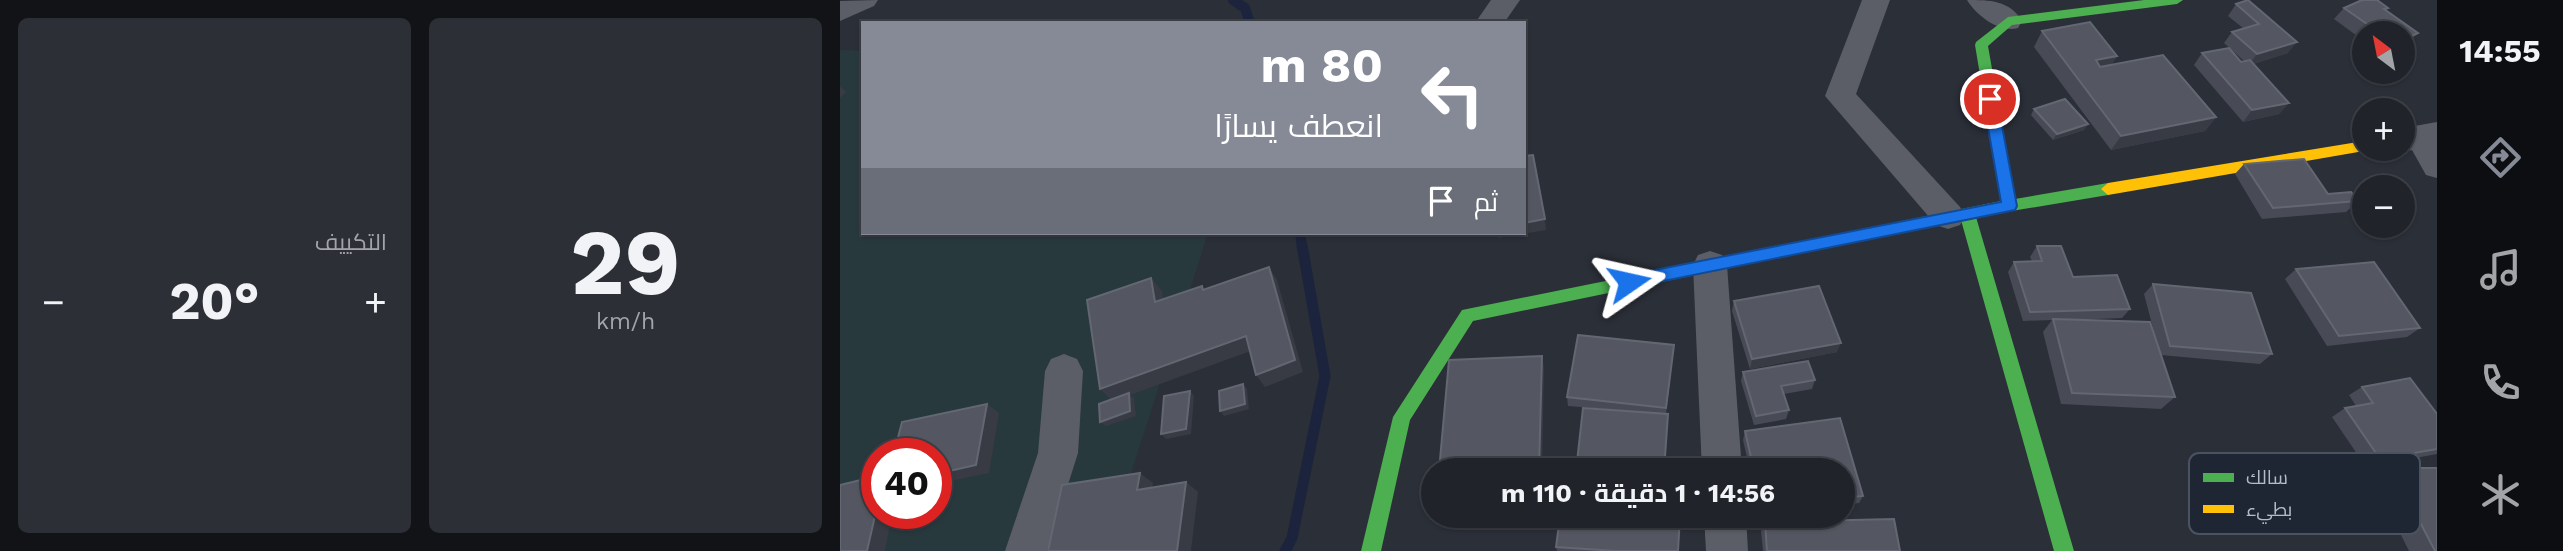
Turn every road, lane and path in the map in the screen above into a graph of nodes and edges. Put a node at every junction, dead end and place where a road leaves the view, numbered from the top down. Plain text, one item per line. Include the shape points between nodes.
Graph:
1 (864, 0) edge
2 (1506, 0) edge
3 (1876, 0) edge
4 (1981, 0) edge
5 (2177, 0) edge
6 (840, 12) edge
7 (1490, 21) edge
8 (2008, 21) junction
9 (2420, 137) edge
10 (2352, 148) edge
11 (2437, 166) edge
12 (2009, 206) junction
13 (1957, 215) junction
14 (1710, 265) junction
15 (1065, 371) dead end
16 (1721, 458) edge
17 (1726, 528) edge
18 (1026, 551) edge
19 (1371, 551) edge
20 (1727, 551) edge
21 (2064, 551) edge

1 - 6 street
2 - 7 street
3 - 13 street via 1840,96
4 - 8 street
5 - 8 street
8 - 12 street via 1981,45
9 - 11 street
10 - 12 street
12 - 13 street
13 - 14 street
13 - 21 street
14 - 16 street
14 - 19 street via 1468,315 1402,418
15 - 18 street via 1058,453
17 - 20 street

